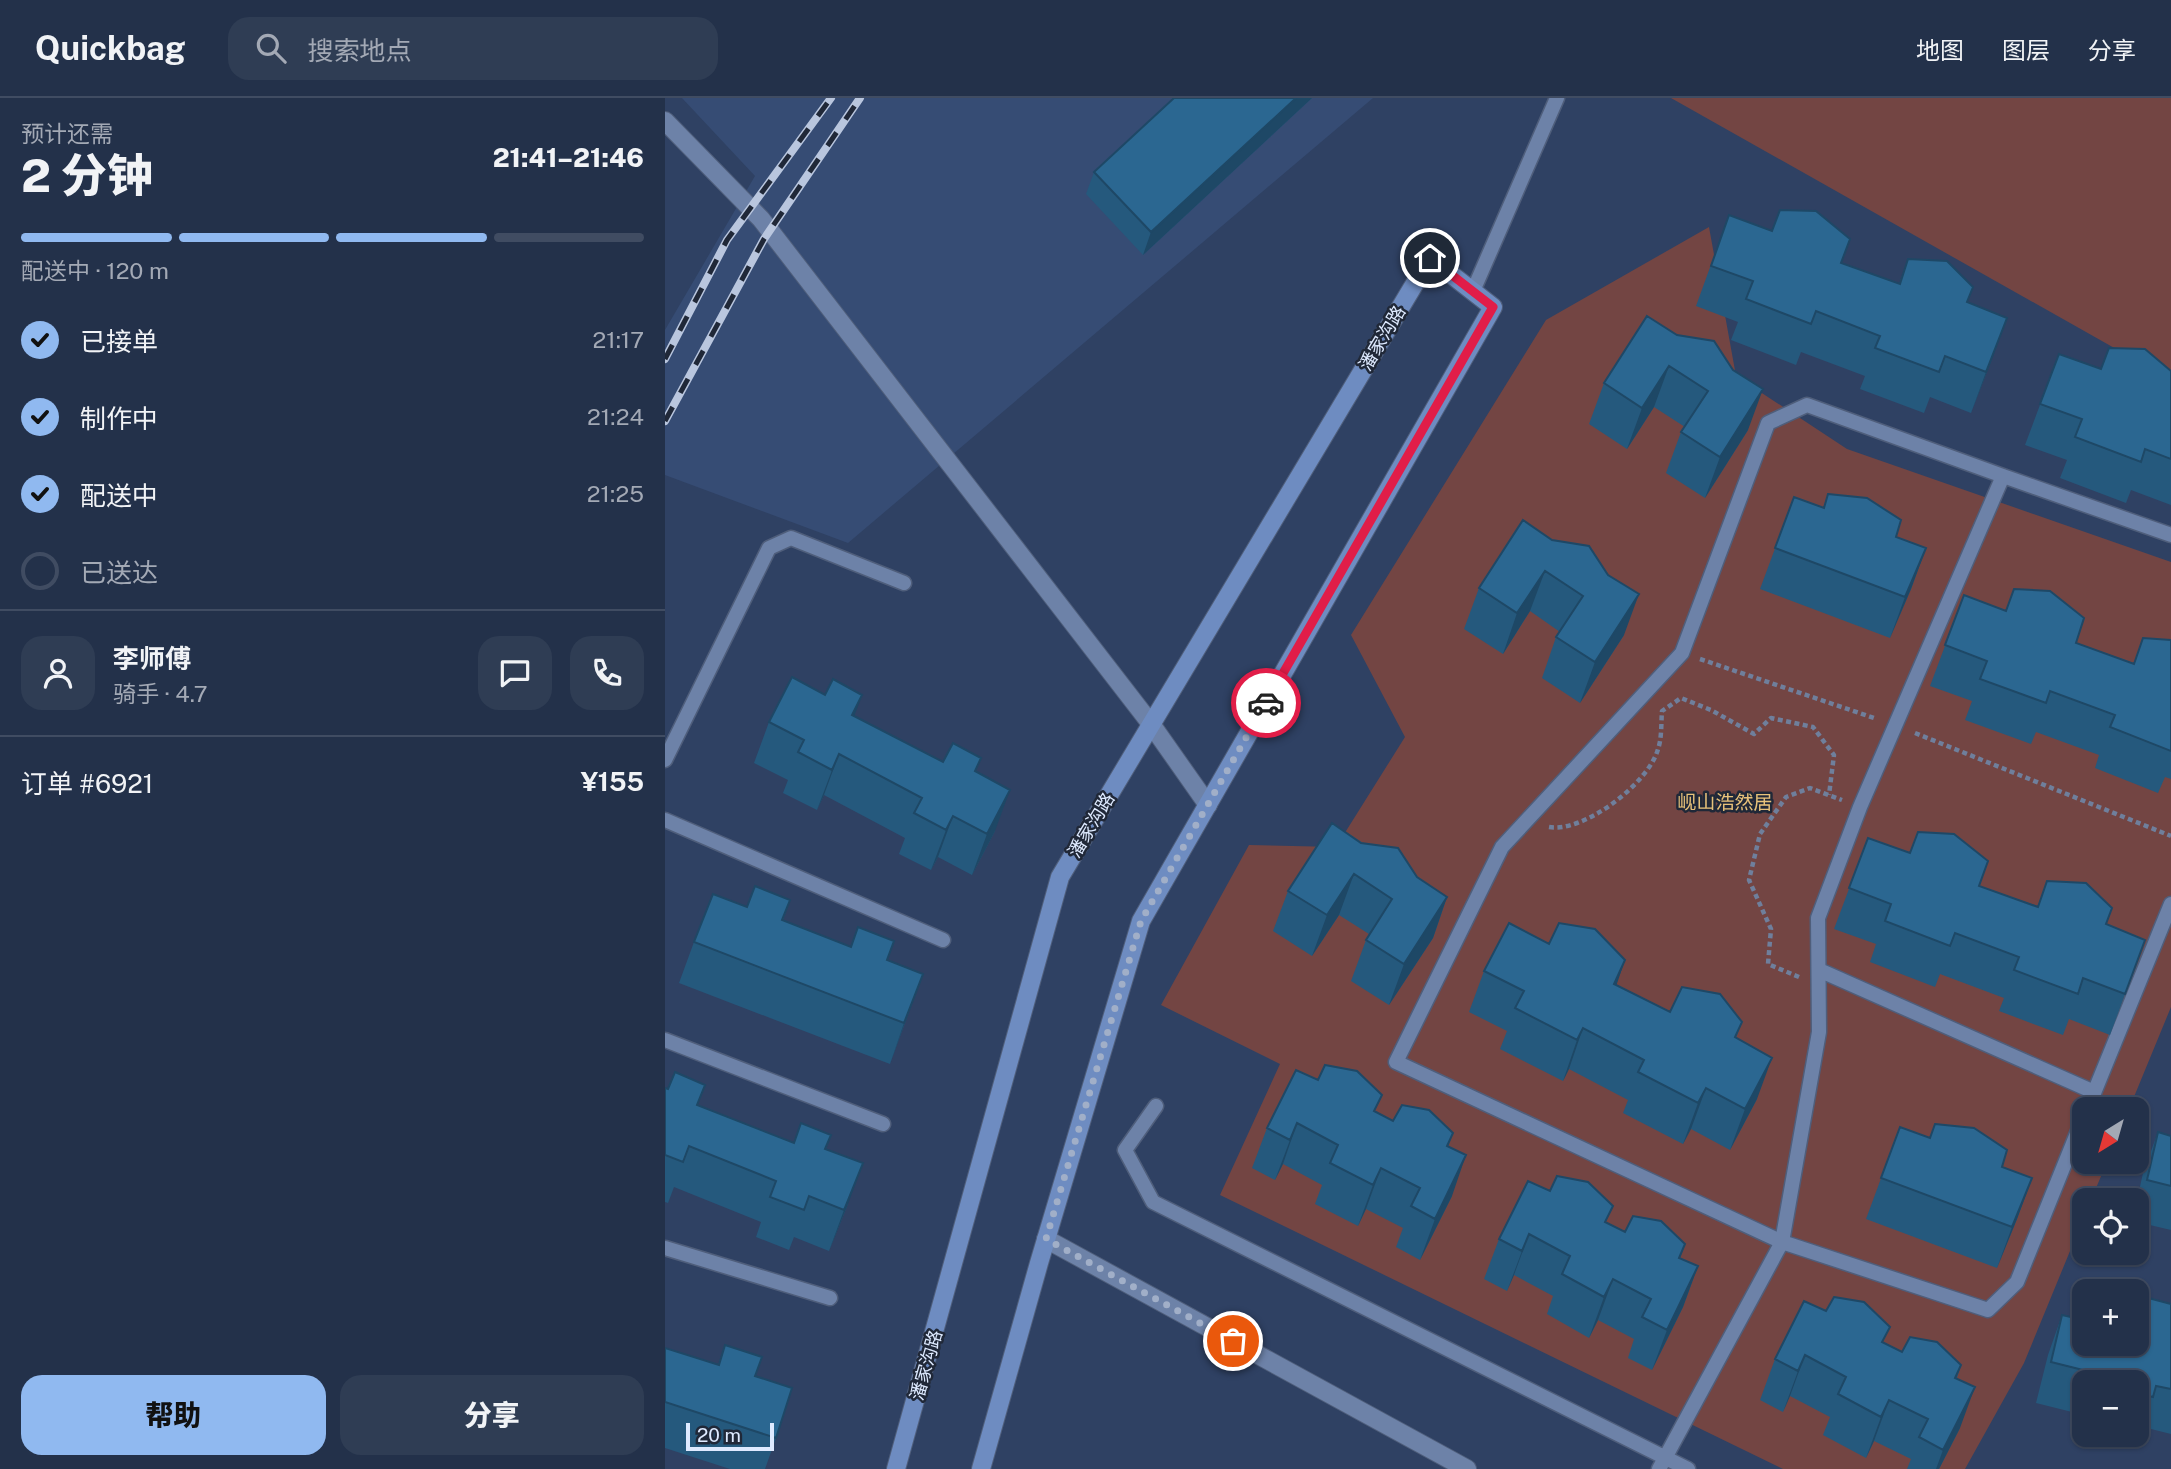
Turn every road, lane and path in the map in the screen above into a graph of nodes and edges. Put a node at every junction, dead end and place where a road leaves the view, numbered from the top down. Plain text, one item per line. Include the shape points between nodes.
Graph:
1 (1557, 98) edge
2 (665, 121) edge
3 (1473, 291) junction
4 (2003, 476) junction
5 (2171, 535) edge
6 (904, 583) dead end
7 (1682, 653) junction
8 (1151, 724) junction
9 (1895, 725) junction
10 (665, 760) edge
11 (1829, 795) junction
12 (1208, 805) junction
13 (1860, 807) junction
14 (665, 820) edge
15 (1525, 823) junction
16 (2171, 836) edge
17 (2171, 904) edge
18 (943, 940) dead end
19 (1819, 970) junction
20 (1819, 985) junction
21 (665, 1040) edge
22 (2094, 1092) junction
23 (2092, 1097) edge
24 (1156, 1106) dead end
25 (883, 1124) dead end
26 (2072, 1146) edge
27 (1046, 1239) junction
28 (1782, 1242) junction
29 (665, 1248) edge
30 (830, 1297) dead end
31 (1663, 1463) edge
32 (897, 1469) edge
33 (981, 1469) edge
34 (1467, 1469) edge
35 (1688, 1469) edge

1 - 3 lane
2 - 8 street via 761,219
3 - 8 street, 潘家沟路 via 1430,258
3 - 12 street, 潘家沟路 via 1493,307
4 - 5 lane
4 - 7 lane via 1807,405 1768,423
4 - 9 lane
6 - 10 lane via 791,538 769,548
7 - 9 path
7 - 15 lane
8 - 12 street
8 - 32 street, 潘家沟路 via 1060,877
9 - 13 lane
9 - 16 path
11 - 13 path
11 - 15 path via 1834,755 1813,727 1771,718 1754,734 1681,698 1662,711 1658,751 1628,792 1588,819 1559,828
11 - 20 path via 1810,788 1786,797 1760,834 1749,880 1771,929 1768,964
12 - 27 street, 潘家沟路 via 1141,921
13 - 19 lane via 1818,918
14 - 18 lane
15 - 28 lane via 1502,847 1396,1062
17 - 22 lane
19 - 20 lane
19 - 22 lane
20 - 28 lane via 1819,1032
21 - 25 lane
22 - 23 lane
24 - 31 lane via 1125,1150 1153,1202
26 - 28 lane via 2017,1282 1988,1310
27 - 33 street, 潘家沟路
27 - 34 street
28 - 31 lane
29 - 30 lane
31 - 35 lane

